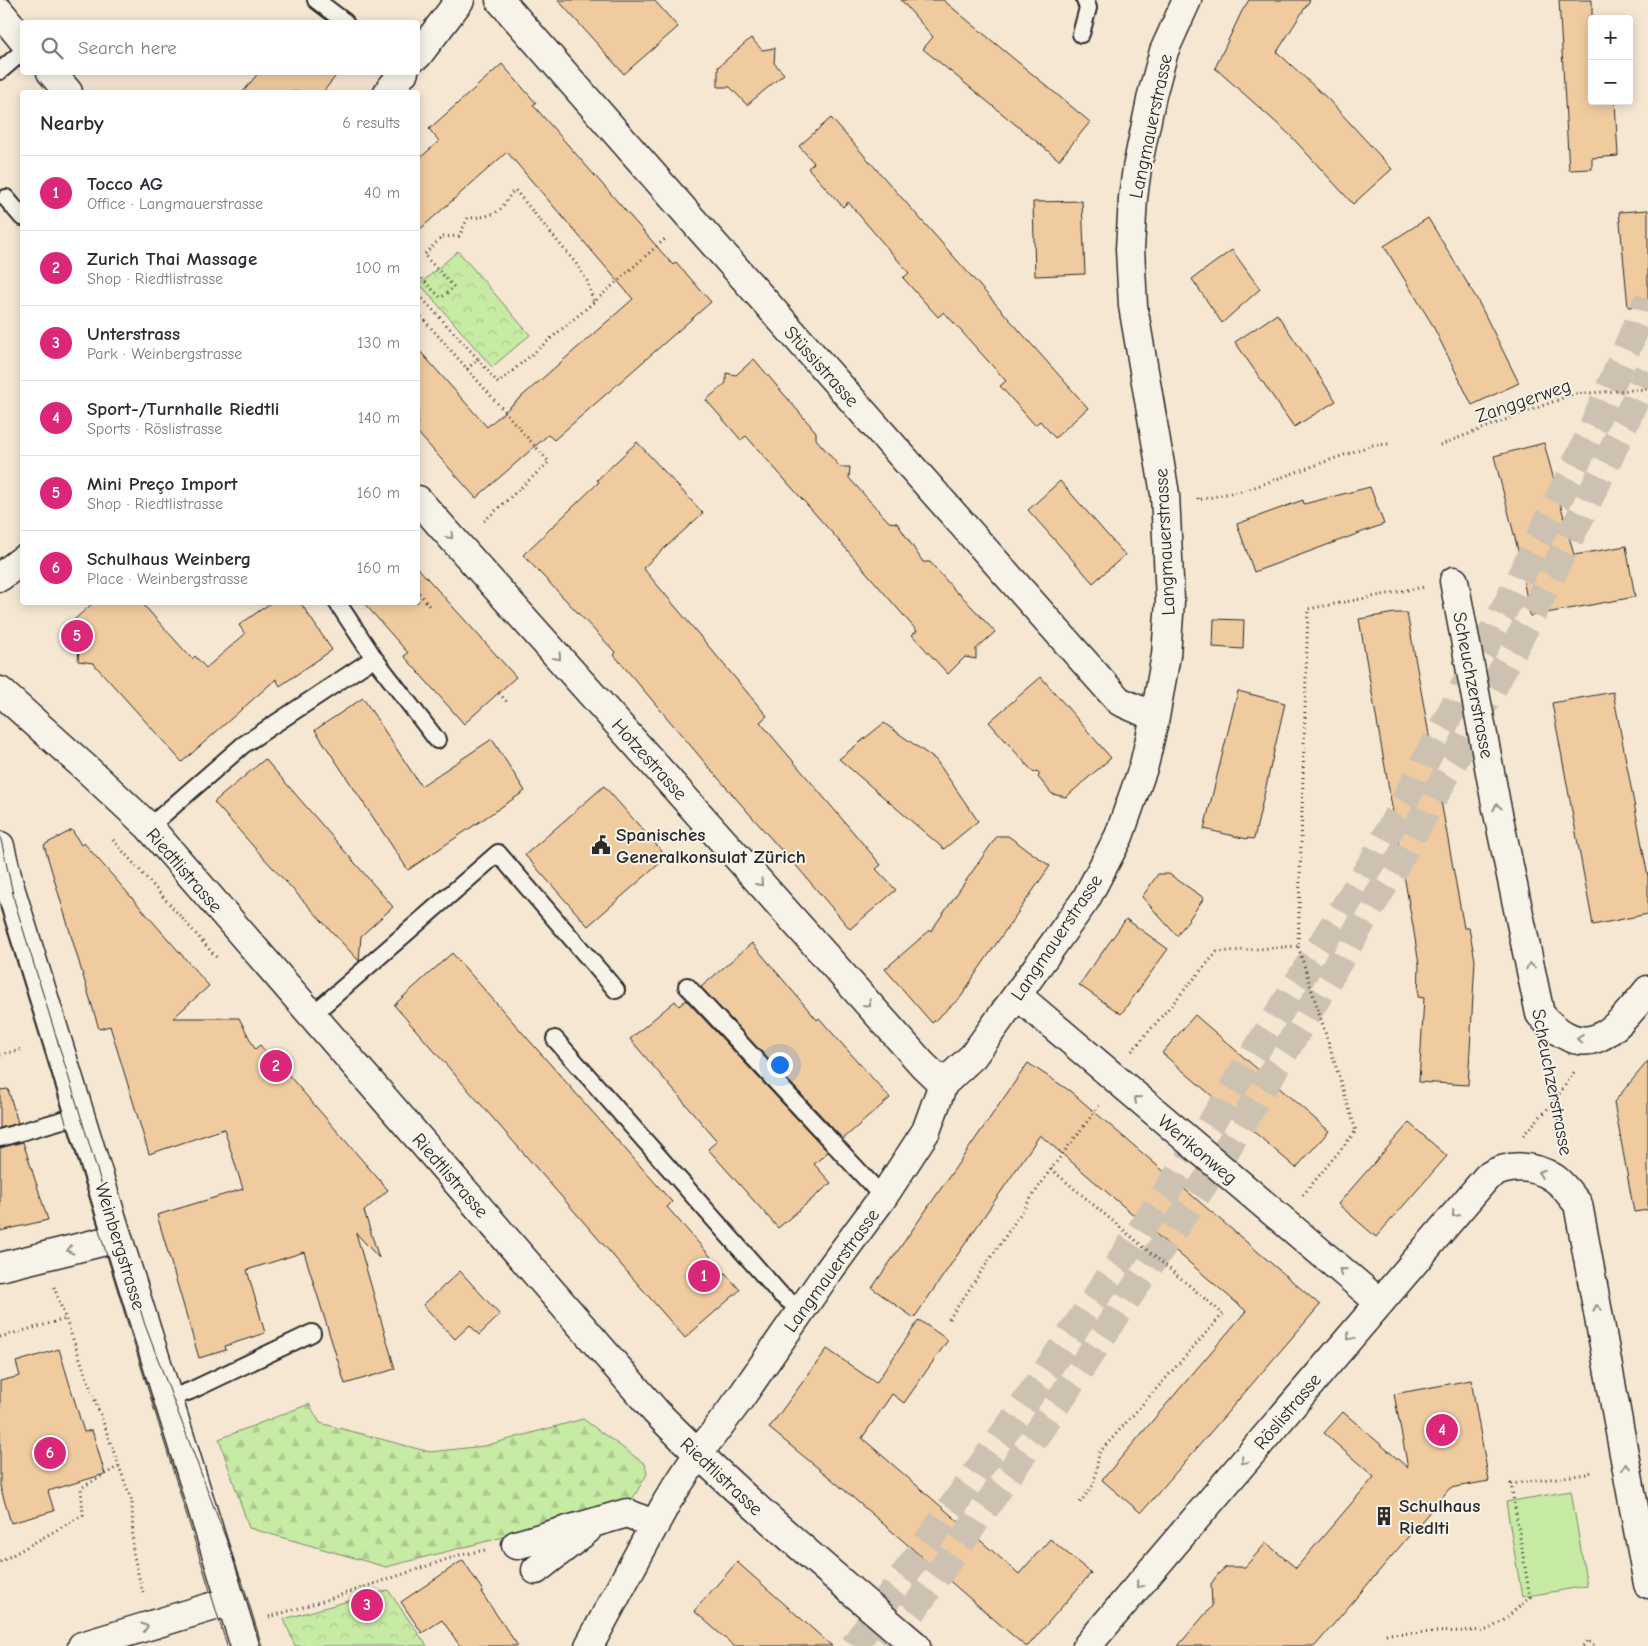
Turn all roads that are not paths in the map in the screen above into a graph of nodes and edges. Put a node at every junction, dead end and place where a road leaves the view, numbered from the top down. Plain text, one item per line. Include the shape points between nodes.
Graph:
1 (316, 0) edge
2 (460, 0) edge
3 (500, 0) edge
4 (1085, 0) edge
5 (1187, 0) edge
6 (0, 12) edge
7 (342, 20) edge
8 (1081, 34) dead end
9 (20, 37) edge
10 (420, 52) edge
11 (20, 54) edge
12 (0, 70) edge
13 (54, 75) edge
14 (402, 75) edge
15 (66, 90) edge
16 (390, 90) edge
17 (6, 198) dead end
18 (20, 216) edge
19 (420, 502) edge
20 (20, 562) edge
21 (0, 577) edge
22 (1454, 581) road end
23 (339, 605) edge
24 (374, 658) junction
25 (0, 691) edge
26 (1155, 717) junction
27 (437, 740) dead end
28 (149, 827) junction
29 (0, 846) edge
30 (687, 986) dead end
31 (616, 990) dead end
32 (1648, 990) edge
33 (1017, 995) junction
34 (312, 1015) junction
35 (555, 1039) dead end
36 (943, 1084) junction
37 (80, 1115) junction
38 (0, 1138) edge
39 (883, 1197) junction
40 (118, 1238) junction
41 (0, 1267) edge
42 (1379, 1302) junction
43 (801, 1310) junction
44 (312, 1333) dead end
45 (168, 1399) junction
46 (698, 1454) junction
47 (1640, 1493) edge
48 (598, 1521) junction
49 (655, 1525) junction
50 (516, 1545) road end
51 (536, 1570) dead end
52 (1648, 1584) edge
53 (231, 1601) junction
54 (82, 1646) edge
55 (245, 1646) edge
56 (589, 1646) edge
57 (916, 1646) edge
58 (1087, 1646) edge

1 - 7 lane
2 - 10 street
3 - 26 street, Stüssistrasse via 1120,701
4 - 8 lane via 1088,8
5 - 26 street, Langmauerstrasse via 1164,51 1152,96 1137,168 1130,249 1133,306 1166,513 1170,601 1166,654
6 - 9 street
11 - 12 lane
13 - 15 street
14 - 16 street
17 - 18 lane
19 -> 36 street, Hotzestrasse
20 - 21 street
32 -> 22 street, Scheuchzerstrasse via 1622,1021 1598,1039 1566,1037 1540,1014
23 - 24 lane
24 - 27 lane
24 - 28 lane via 244,745
25 - 28 street, Riedtlistrasse
26 - 33 street, Langmauerstrasse via 1144,765 1119,836 1086,899
28 - 34 street, Riedtlistrasse
29 - 37 street, Weinbergstrasse
30 - 39 lane
31 - 34 lane via 498,853
33 - 36 street, Langmauerstrasse via 973,1056
42 -> 33 street, Werikonweg
34 - 46 street, Riedtlistrasse via 656,1412
35 - 43 lane via 780,1294
36 - 39 street, Langmauerstrasse via 926,1130
37 - 38 lane
37 - 40 street, Weinbergstrasse
39 - 43 street, Langmauerstrasse
40 -> 41 street
40 - 45 street, Weinbergstrasse
47 -> 42 street, Röslistrasse via 1578,1204 1555,1178 1518,1168 1498,1170 1487,1177
42 -> 58 street, Röslistrasse
43 - 46 street, Langmauerstrasse
44 - 45 lane
45 - 53 street, Weinbergstrasse
46 - 49 street, Langmauerstrasse
46 - 57 street, Riedtlistrasse via 744,1498
47 - 52 street
48 - 49 street via 627,1513
48 - 50 street
48 - 51 street
49 - 56 street, Langmauerstrasse
54 -> 53 street
53 - 55 street, Weinbergstrasse

